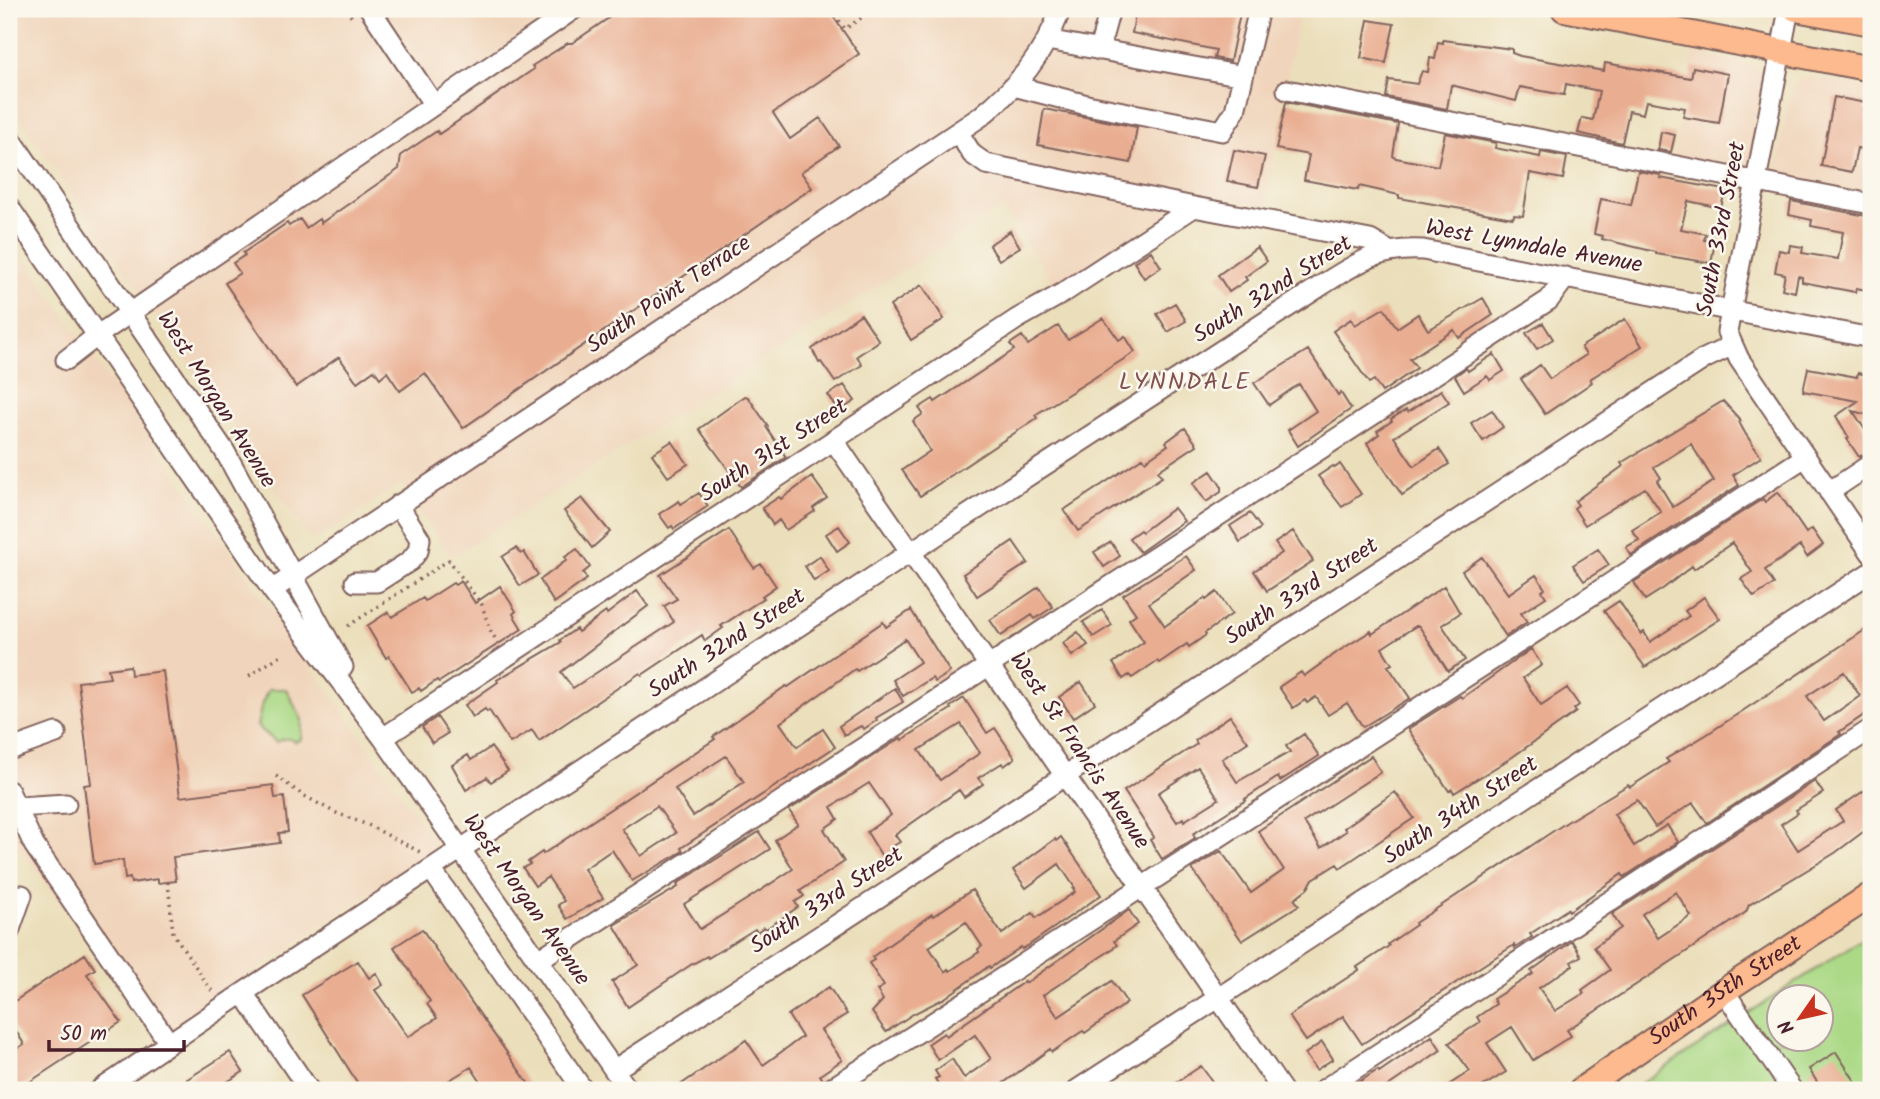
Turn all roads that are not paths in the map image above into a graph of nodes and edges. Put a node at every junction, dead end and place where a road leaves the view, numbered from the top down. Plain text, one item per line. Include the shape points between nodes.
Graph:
1 (574, 9) edge
2 (1061, 9) edge
3 (1110, 9) edge
4 (1259, 9) edge
5 (1564, 9) edge
6 (1789, 9) edge
7 (1796, 9) edge
8 (362, 14) edge
9 (1871, 23) edge
10 (1047, 40) junction
11 (1099, 50) junction
12 (1782, 52) junction
13 (1871, 69) edge
14 (1243, 76) junction
15 (1014, 86) junction
16 (1287, 90) dead end
17 (434, 105) junction
18 (958, 132) junction
19 (9, 135) edge
20 (1757, 181) junction
21 (1871, 204) edge
22 (9, 207) edge
23 (1194, 207) junction
24 (1387, 250) junction
25 (1566, 277) junction
26 (1731, 309) junction
27 (131, 312) junction
28 (98, 335) junction
29 (1871, 338) edge
30 (1731, 346) junction
31 (66, 360) dead end
32 (834, 441) junction
33 (1805, 457) junction
34 (1871, 464) edge
35 (1829, 492) junction
36 (398, 505) junction
37 (911, 552) junction
38 (1871, 553) edge
39 (1871, 572) edge
40 (291, 576) junction
41 (355, 582) dead end
42 (272, 590) junction
43 (989, 663) junction
44 (1871, 729) edge
45 (56, 733) dead end
46 (383, 738) junction
47 (9, 750) edge
48 (1066, 775) junction
49 (13, 799) edge
50 (66, 804) dead end
51 (460, 849) junction
52 (426, 861) junction
53 (1142, 887) junction
54 (22, 895) dead end
55 (1871, 895) edge
56 (9, 932) edge
57 (538, 960) junction
58 (1724, 991) junction
59 (243, 993) junction
60 (1217, 999) junction
61 (169, 1042) junction
62 (614, 1070) junction
63 (100, 1090) edge
64 (309, 1090) edge
65 (583, 1090) edge
66 (628, 1090) edge
67 (829, 1090) edge
68 (1077, 1090) edge
69 (1282, 1090) edge
70 (1322, 1090) edge
71 (1581, 1090) edge
72 (1792, 1090) edge

1 - 17 street
2 - 10 street, South Point Terrace
3 - 11 street
4 - 14 street
5 - 12 main road
6 - 12 street, South 33rd Street
7 - 9 main road
8 - 17 street
10 - 11 street
10 - 15 street, South Point Terrace
11 - 14 street
12 - 13 main road
12 - 20 street, South 33rd Street
14 - 15 street via 1235,111 1222,131
15 - 18 street, South Point Terrace
16 - 20 street
17 - 27 street
18 - 23 street, West Lynndale Avenue via 972,154 986,164
18 - 36 street, South Point Terrace
19 - 27 street, West Morgan Avenue
20 - 21 street
20 - 26 street, South 33rd Street
22 - 28 street, West Morgan Avenue
23 - 24 street, West Lynndale Avenue via 1370,240
23 - 32 street, South 31st Street
24 - 25 street, West Lynndale Avenue via 1423,250
24 - 37 street, South 32nd Street via 1340,274
25 - 26 street, West Lynndale Avenue
25 - 43 street via 1549,300
26 - 29 street, West Lynndale Avenue
26 - 30 street, South 33rd Street via 1727,332
27 - 28 street
27 - 40 street, West Morgan Avenue via 224,450
28 - 31 street
28 - 42 street, West Morgan Avenue
30 - 33 street
30 - 48 street, South 33rd Street via 1704,359
32 - 37 street, West St Francis Avenue
32 - 46 street, South 31st Street
33 - 35 street
33 - 53 street
34 - 35 street
35 - 38 street
36 - 40 street, South Point Terrace
36 - 41 street via 419,539 418,551 377,582
37 - 43 street, West St Francis Avenue
37 - 51 street, South 32nd Street
39 - 60 street, South 34th Street
40 - 42 street, South Point Terrace
40 - 46 street, West Morgan Avenue
42 - 46 street, West Morgan Avenue
43 - 48 street, West St Francis Avenue
43 - 57 street
44 - 70 street
45 - 47 street
46 - 51 street, West Morgan Avenue
48 - 53 street, West St Francis Avenue
48 - 62 street, South 33rd Street
49 - 50 street
49 - 61 street via 34,845
51 - 52 street, South 32nd Street
51 - 57 street, West Morgan Avenue
52 - 59 street, South 32nd Street
52 - 65 street
53 - 60 street, West St Francis Avenue
53 - 67 street
54 - 56 street
55 - 58 main road, South 35th Street
57 - 62 street, West Morgan Avenue
58 - 71 main road, South 35th Street
58 - 72 street
59 - 61 street, South 32nd Street
59 - 64 street
60 - 68 street, South 34th Street
60 - 69 street, West St Francis Avenue
61 - 63 street, South 32nd Street
62 - 66 street, West Morgan Avenue

